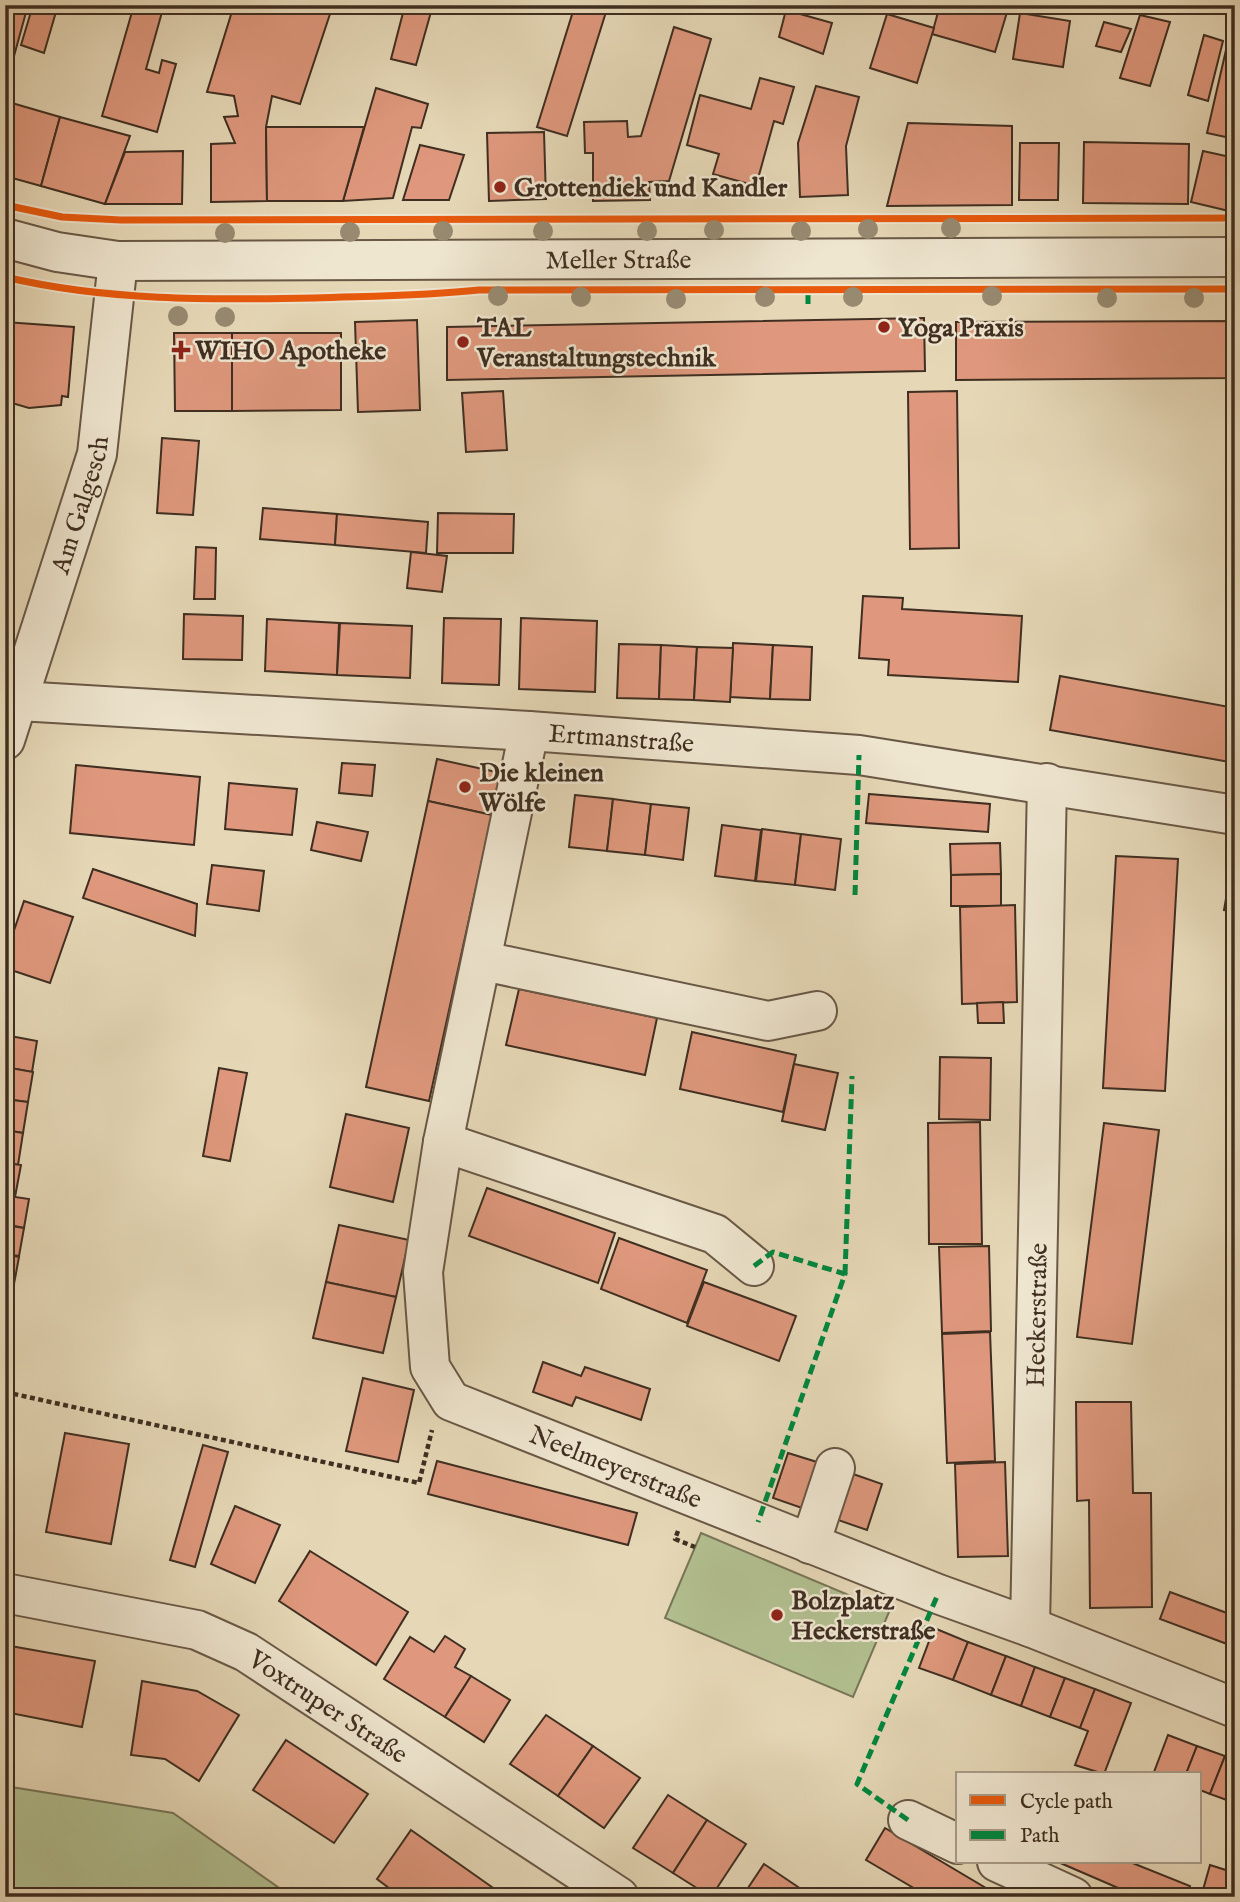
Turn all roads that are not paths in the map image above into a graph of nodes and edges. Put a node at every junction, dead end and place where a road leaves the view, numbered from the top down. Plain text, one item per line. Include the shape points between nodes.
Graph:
1 (5, 238) edge
2 (1235, 257) edge
3 (118, 261) junction
4 (12, 699) edge
5 (529, 731) junction
6 (5, 740) edge
7 (1047, 783) junction
8 (1235, 815) edge
9 (482, 961) junction
10 (817, 1011) dead end
11 (443, 1142) junction
12 (754, 1266) dead end
13 (835, 1468) dead end
14 (810, 1544) junction
15 (5, 1593) edge
16 (1030, 1627) junction
17 (1235, 1707) edge
18 (908, 1820) dead end
19 (956, 1843) edge
20 (1001, 1864) edge
21 (596, 1890) edge
22 (1073, 1897) edge

1 - 3 street, Meller Straße
2 - 3 street, Meller Straße
3 - 4 street, Am Galgesch via 97,454
4 - 5 street, Ertmanstraße
4 - 6 street, Am Galgesch
5 - 7 street, Ertmanstraße via 859,755
5 - 9 street
7 - 8 street, Ertmanstraße
7 - 16 street, Heckerstraße
9 - 10 street via 768,1021
9 - 11 street
11 - 12 street via 715,1234
11 - 14 street, Neelmeyerstraße via 424,1272 430,1367 451,1401
13 - 14 street
14 - 16 street, Neelmeyerstraße
15 - 21 street, Voxtruper Straße via 197,1630 246,1652
16 - 17 street
18 - 19 street
20 - 22 street

